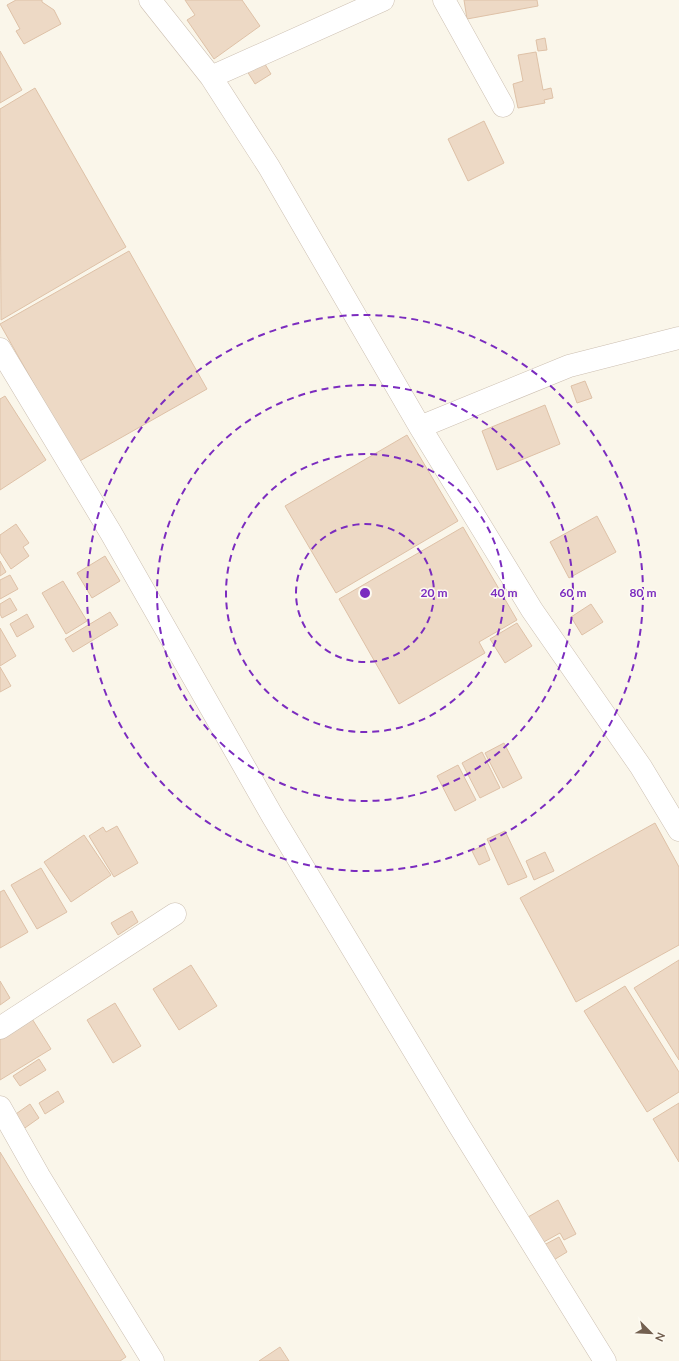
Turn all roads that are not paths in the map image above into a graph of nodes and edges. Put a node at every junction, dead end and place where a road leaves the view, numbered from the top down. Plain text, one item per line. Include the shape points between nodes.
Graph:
1 (150, 0) edge
2 (383, 0) edge
3 (444, 0) edge
4 (211, 77) junction
5 (503, 106) dead end
6 (679, 338) edge
7 (0, 349) edge
8 (420, 427) junction
9 (679, 830) edge
10 (175, 914) dead end
11 (0, 1028) edge
12 (0, 1107) edge
13 (153, 1361) edge
14 (605, 1361) edge

1 - 4 street
2 - 4 street
3 - 5 street
4 - 8 street via 269,167
6 - 8 street via 569,366
7 - 14 street via 111,533 277,824
8 - 9 street via 532,610 641,767
10 - 11 street
12 - 13 street

